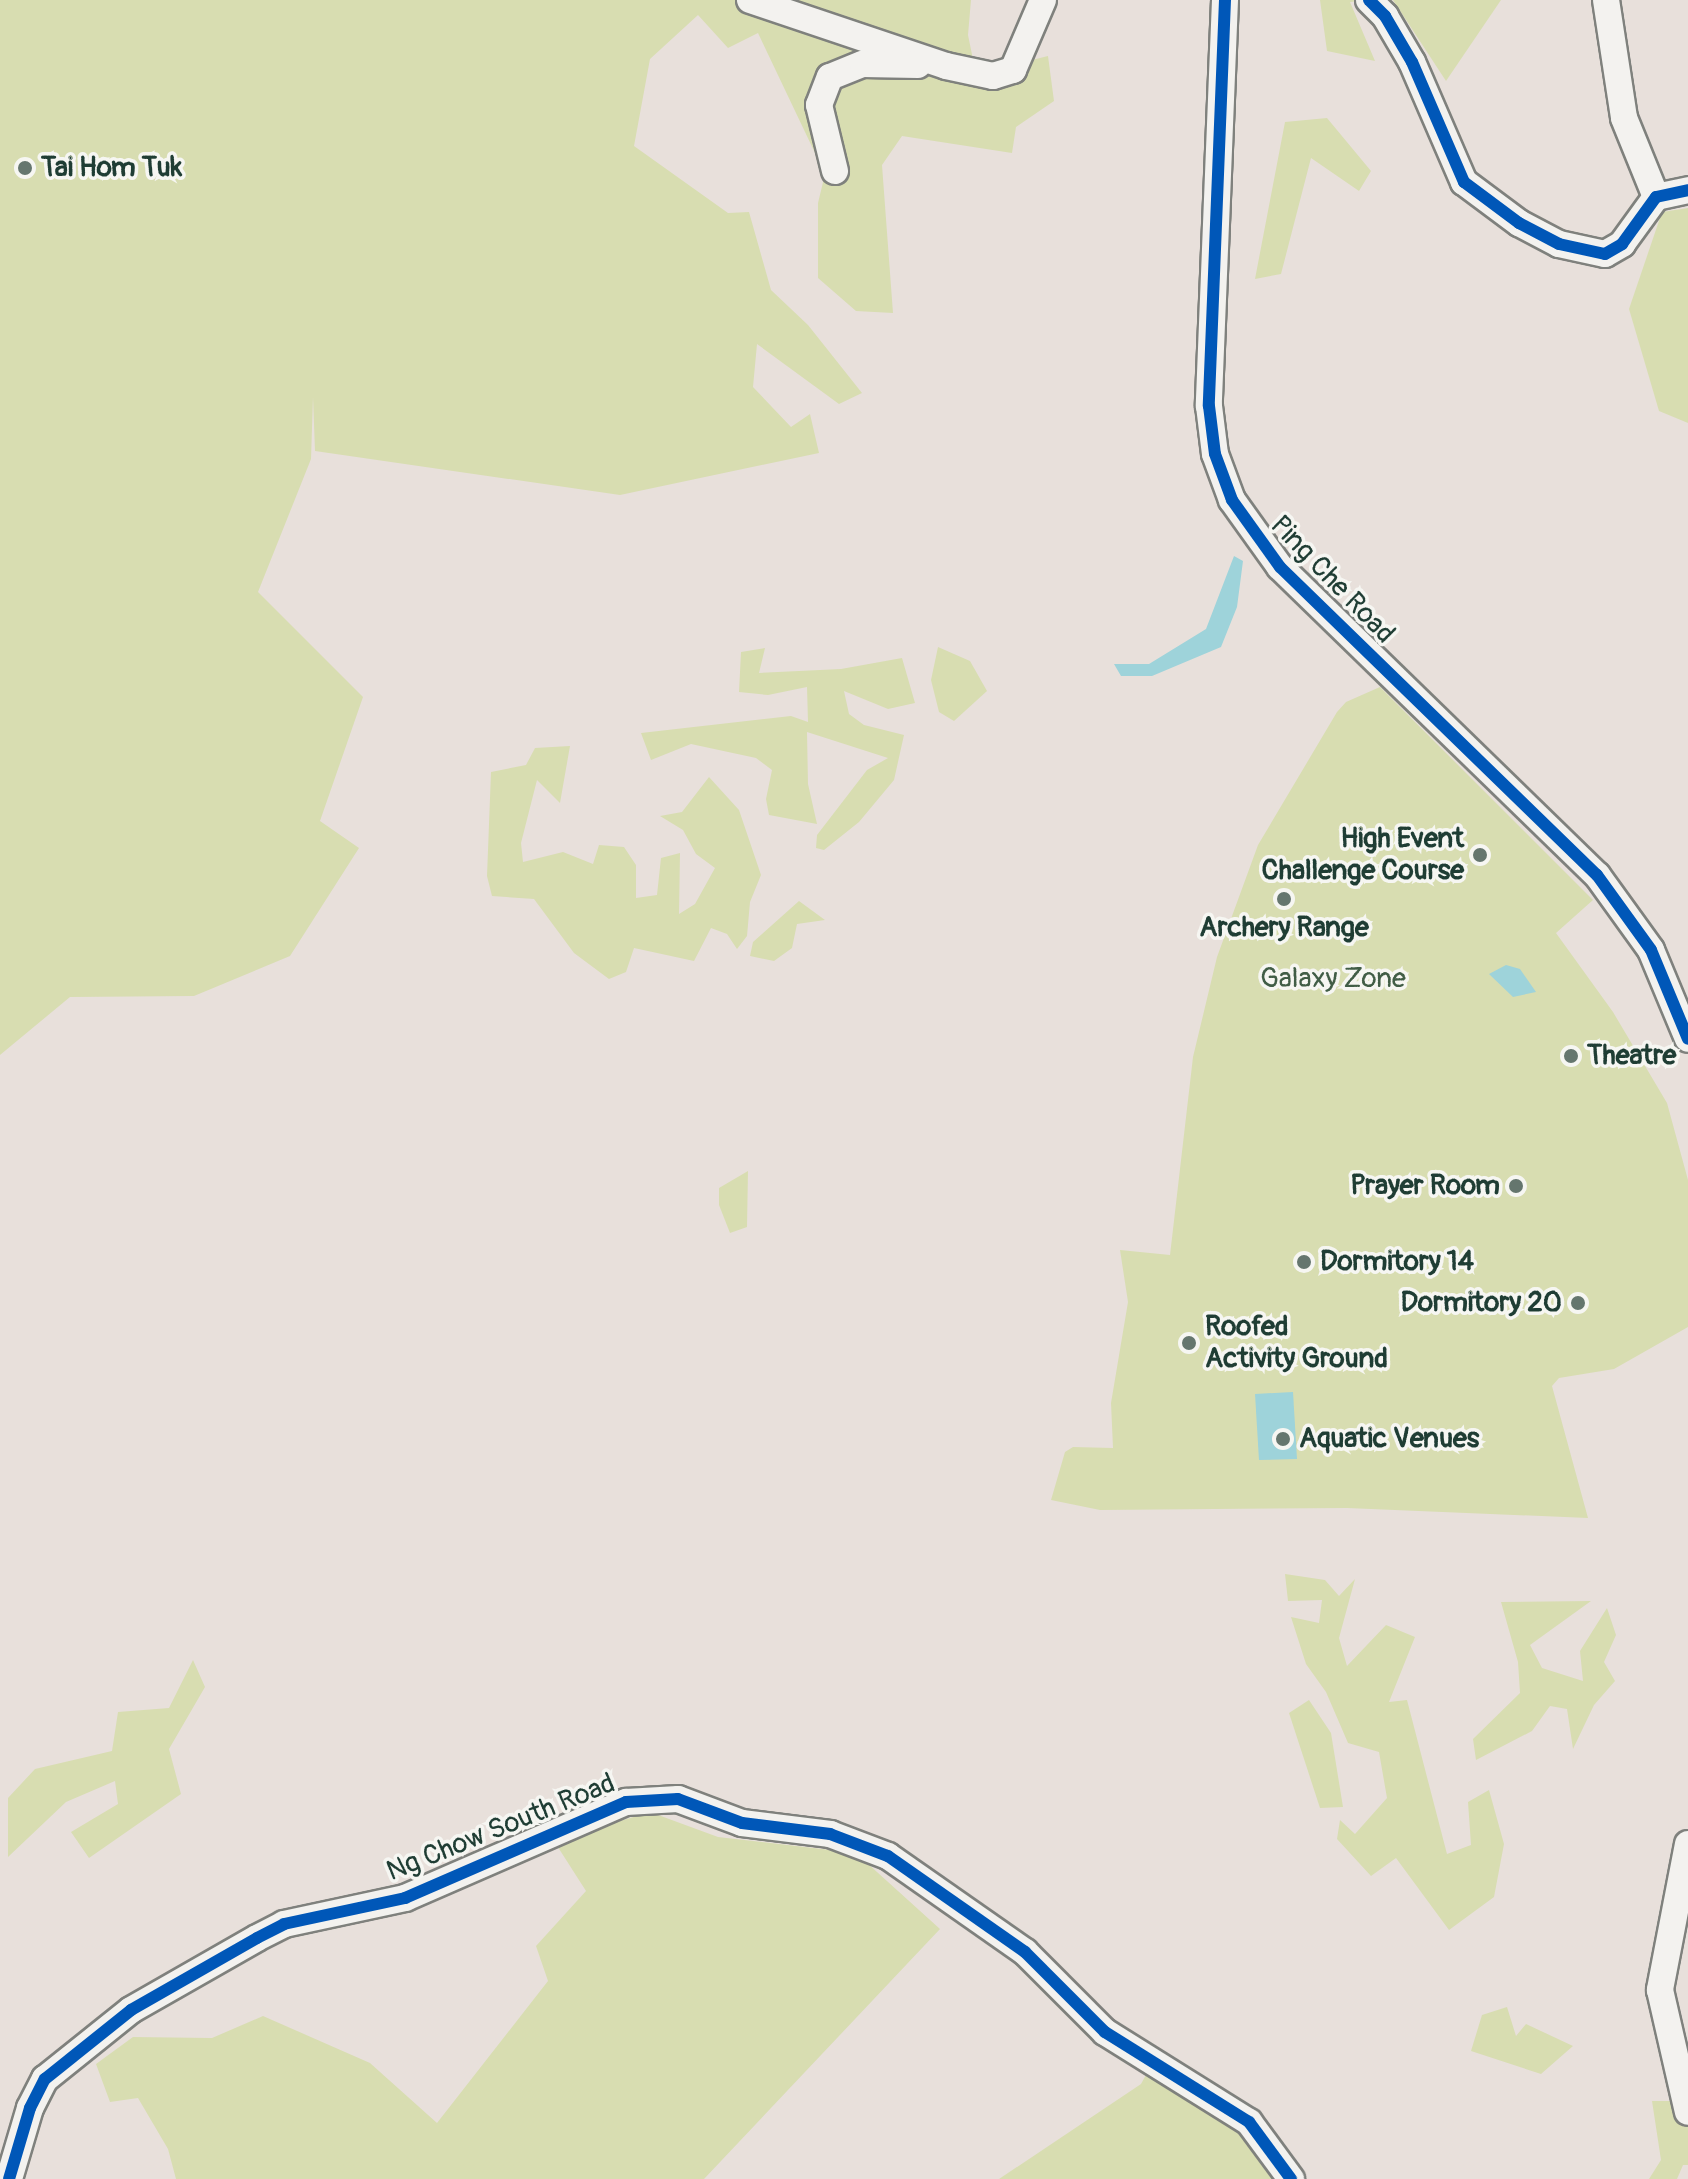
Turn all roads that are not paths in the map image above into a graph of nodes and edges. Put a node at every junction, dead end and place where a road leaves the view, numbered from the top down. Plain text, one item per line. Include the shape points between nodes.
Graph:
1 (750, 0) edge
2 (1043, 0) edge
3 (1225, 0) edge
4 (1369, 0) edge
5 (1606, 0) edge
6 (946, 66) junction
7 (835, 171) dead end
8 (1688, 190) edge
9 (1656, 197) junction
10 (1688, 1039) edge
11 (1688, 1844) edge
12 (1688, 2112) edge
13 (9, 2179) edge
14 (1291, 2179) edge

1 - 6 street
2 - 6 street via 1013,70 993,76
3 - 10 street, Ping Che Road via 1209,406 1215,454 1232,500 1280,567 1597,875 1651,950
4 - 9 street via 1385,16 1412,62 1464,182 1519,223 1559,244 1605,254 1622,244
5 - 9 street via 1624,118
6 - 7 street via 863,64 830,77 819,105
8 - 9 street
11 - 12 street via 1660,1990
13 - 14 street, Ng Chow South Road via 30,2108 45,2079 131,2010 257,1938 284,1924 405,1898 626,1802 678,1799 742,1823 830,1834 888,1856 1025,1952 1105,2032 1249,2122

